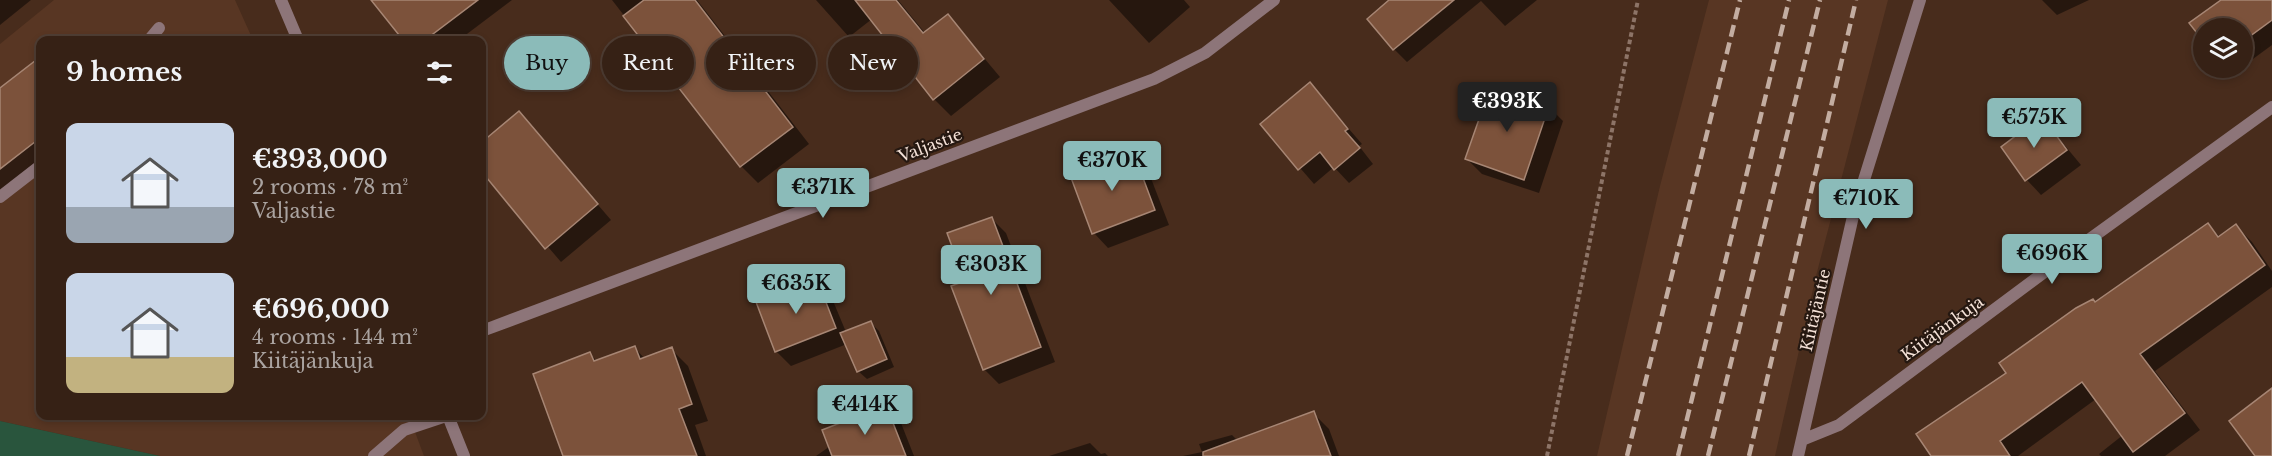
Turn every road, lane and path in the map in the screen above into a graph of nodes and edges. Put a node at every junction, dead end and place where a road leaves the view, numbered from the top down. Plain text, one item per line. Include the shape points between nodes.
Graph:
1 (281, 0) edge
2 (1274, 0) edge
3 (1638, 0) edge
4 (1920, 0) edge
5 (159, 28) dead end
6 (152, 36) edge
7 (296, 36) edge
8 (2272, 107) edge
9 (36, 169) edge
10 (0, 197) edge
11 (486, 330) edge
12 (435, 420) edge
13 (449, 420) edge
14 (1802, 440) junction
15 (374, 456) edge
16 (464, 456) edge
17 (1547, 456) edge
18 (1798, 456) edge

1 - 7 street
2 - 11 street, Valjastie via 1205,53 1154,79
3 - 17 path
4 - 14 street, Kiitäjäntie via 1854,212
5 - 6 street
8 - 14 street, Kiitäjänkuja via 1839,425
9 - 10 street
12 - 15 street via 404,430
13 - 16 street
14 - 18 street, Kiitäjäntie

